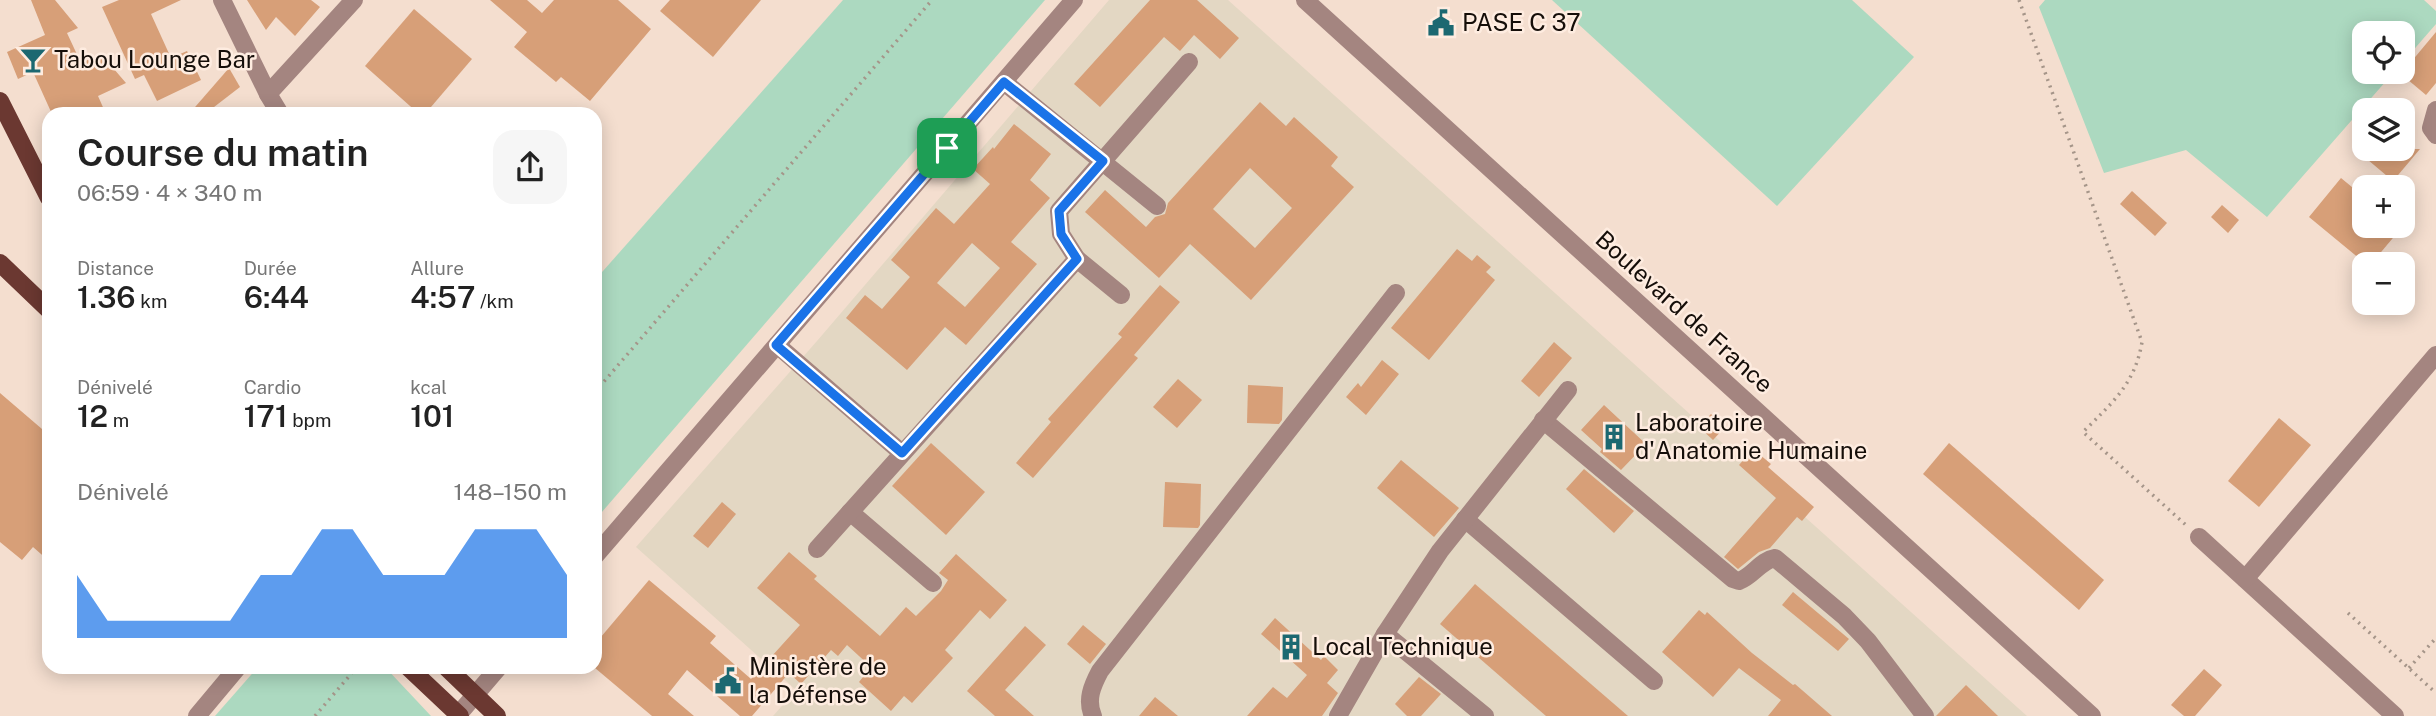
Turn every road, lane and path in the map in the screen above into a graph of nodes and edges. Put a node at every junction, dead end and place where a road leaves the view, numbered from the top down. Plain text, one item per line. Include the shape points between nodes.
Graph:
1 (222, 0) edge
2 (354, 0) edge
3 (932, 0) edge
4 (1074, 0) edge
5 (1305, 0) edge
6 (2019, 0) edge
7 (1189, 62) dead end
8 (1004, 82) junction
9 (268, 94) junction
10 (0, 101) edge
11 (276, 107) edge
12 (2436, 110) edge
13 (2436, 135) edge
14 (1103, 161) junction
15 (42, 184) edge
16 (1157, 206) dead end
17 (1077, 259) junction
18 (0, 263) edge
19 (1396, 293) dead end
20 (1121, 295) dead end
21 (42, 303) edge
22 (776, 345) junction
23 (2436, 355) edge
24 (602, 384) edge
25 (1568, 390) dead end
26 (1543, 420) junction
27 (902, 453) junction
28 (850, 512) junction
29 (1465, 519) junction
30 (2199, 537) joint
31 (602, 548) edge
32 (817, 549) dead end
33 (2245, 579) junction
34 (933, 583) dead end
35 (2348, 612) dead end
36 (1385, 634) junction
37 (2436, 638) edge
38 (2409, 668) junction
39 (232, 674) edge
40 (351, 674) edge
41 (415, 674) edge
42 (453, 674) edge
43 (493, 674) edge
44 (1654, 681) dead end
45 (2436, 693) edge
46 (475, 695) junction
47 (1340, 715) edge
48 (197, 716) edge
49 (315, 716) edge
50 (458, 716) edge
51 (497, 716) edge
52 (1094, 716) edge
53 (1485, 716) edge
54 (1925, 716) edge
55 (2092, 716) edge
56 (2395, 716) edge

1 - 9 street
2 - 9 street
3 - 24 path
4 - 8 street
5 - 55 street, Boulevard de France
6 - 30 path via 2142,342 2131,380 2083,432
7 - 14 street
8 - 14 street
8 - 22 street
9 - 11 street
10 - 15 main road
12 - 13 street via 2431,128
14 - 16 street
14 - 17 street via 1059,211 1061,234
17 - 20 street
17 - 27 street
18 - 21 main road
19 - 52 street via 1100,671 1091,689
22 - 27 street
22 - 31 street
23 - 33 street
25 - 26 street
26 - 29 street
26 - 54 street via 1733,579 1748,578 1775,558 1868,641
27 - 28 street
28 - 32 street
28 - 34 street
29 - 36 street
29 - 44 street
30 - 33 street
33 - 56 street
35 - 38 path
36 - 47 street
36 - 53 street
37 - 38 path
38 - 45 path
39 - 48 street
40 - 49 path
41 - 50 main road
42 - 46 main road
43 - 46 street
46 - 50 street
46 - 51 main road

